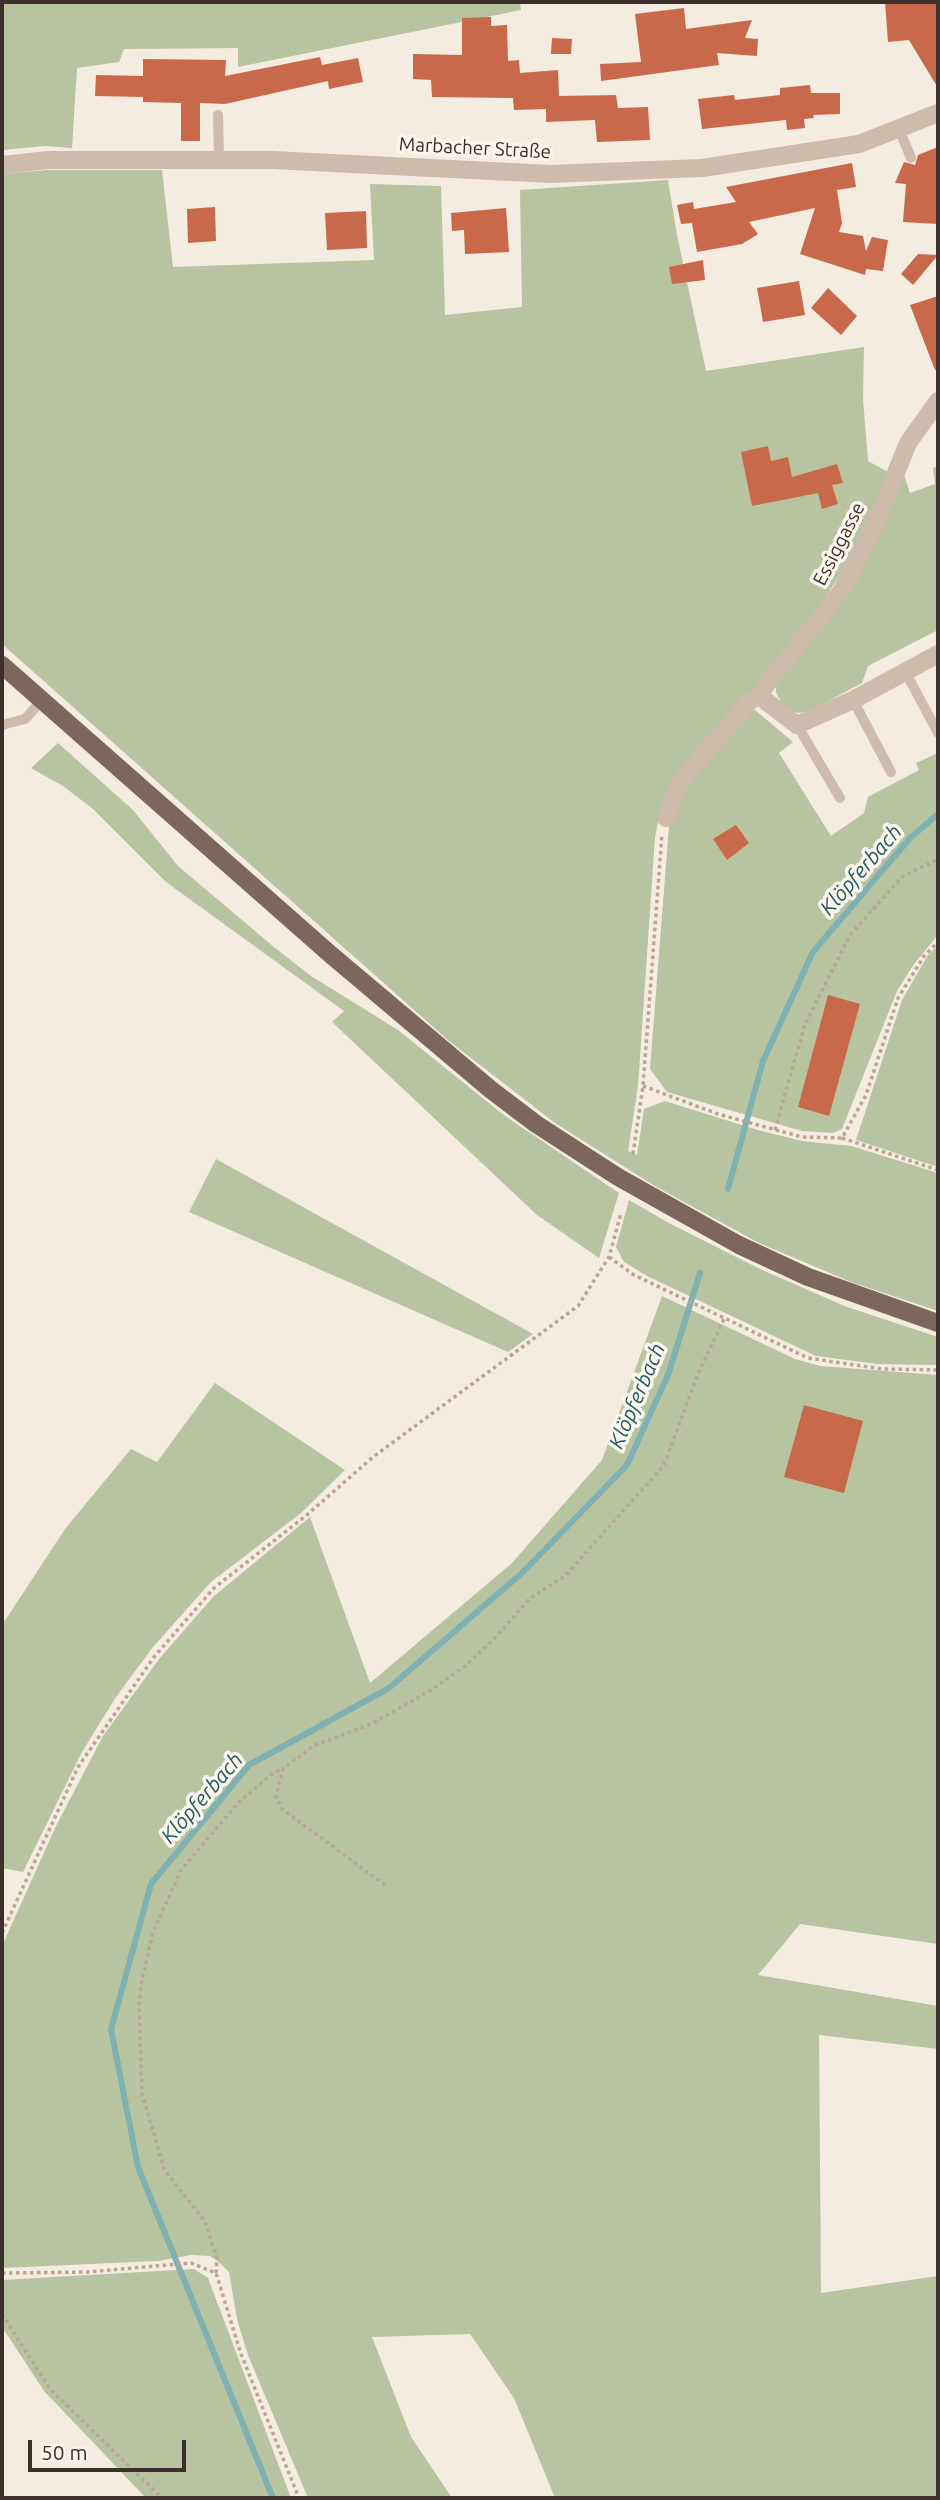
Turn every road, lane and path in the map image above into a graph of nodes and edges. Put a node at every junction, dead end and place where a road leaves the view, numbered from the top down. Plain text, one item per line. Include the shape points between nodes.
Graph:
1 (938, 113) edge
2 (218, 115) dead end
3 (899, 129) junction
4 (911, 158) dead end
5 (219, 160) junction
6 (2, 165) edge
7 (938, 401) edge
8 (938, 654) edge
9 (2, 665) edge
10 (906, 673) junction
11 (758, 695) junction
12 (42, 700) junction
13 (853, 701) junction
14 (2, 725) edge
15 (797, 725) junction
16 (938, 733) edge
17 (891, 772) dead end
18 (840, 798) dead end
19 (666, 818) joint
20 (938, 859) edge
21 (938, 942) edge
22 (643, 1086) junction
23 (775, 1130) junction
24 (842, 1138) junction
25 (632, 1154) dead end
26 (938, 1170) edge
27 (621, 1213) dead end
28 (609, 1257) junction
29 (724, 1319) junction
30 (938, 1323) edge
31 (938, 1370) edge
32 (284, 1769) junction
33 (385, 1885) dead end
34 (2, 1933) edge
35 (2, 2273) edge
36 (216, 2273) junction
37 (2, 2314) edge
38 (162, 2498) edge
39 (299, 2498) edge

1 - 3 street, Marbacher Straße
2 - 5 lane
3 - 4 lane
3 - 5 street, Marbacher Straße via 829,151 702,168 550,174
5 - 6 street, Marbacher Straße via 48,160
7 - 11 street, Essiggasse via 908,443 842,590
8 - 10 street
9 - 12 main road
10 - 13 street
10 - 16 lane
11 - 15 street
11 - 19 street, Essiggasse via 679,783
12 - 14 lane via 25,719
12 - 30 main road via 340,962 536,1124 650,1197 739,1245 820,1282
13 - 15 street
13 - 17 lane
15 - 18 lane
19 - 22 path
20 - 23 path via 902,877 850,935 805,1024
21 - 24 path via 898,998 866,1095
22 - 23 path
22 - 25 path
23 - 24 path via 802,1137
24 - 26 path
27 - 28 path
28 - 29 path via 634,1275
28 - 34 path via 578,1306 373,1457 214,1588 153,1657 78,1767
29 - 31 path via 827,1364
29 - 32 path via 664,1465 565,1576 529,1599 496,1637 439,1684 373,1723 313,1746
32 - 33 path via 276,1796 282,1809
32 - 36 path via 238,1803 181,1870 153,1932 142,1979 142,2093 164,2169 205,2222 217,2258
35 - 36 path via 191,2263
36 - 39 path via 242,2354
37 - 38 path via 50,2389

